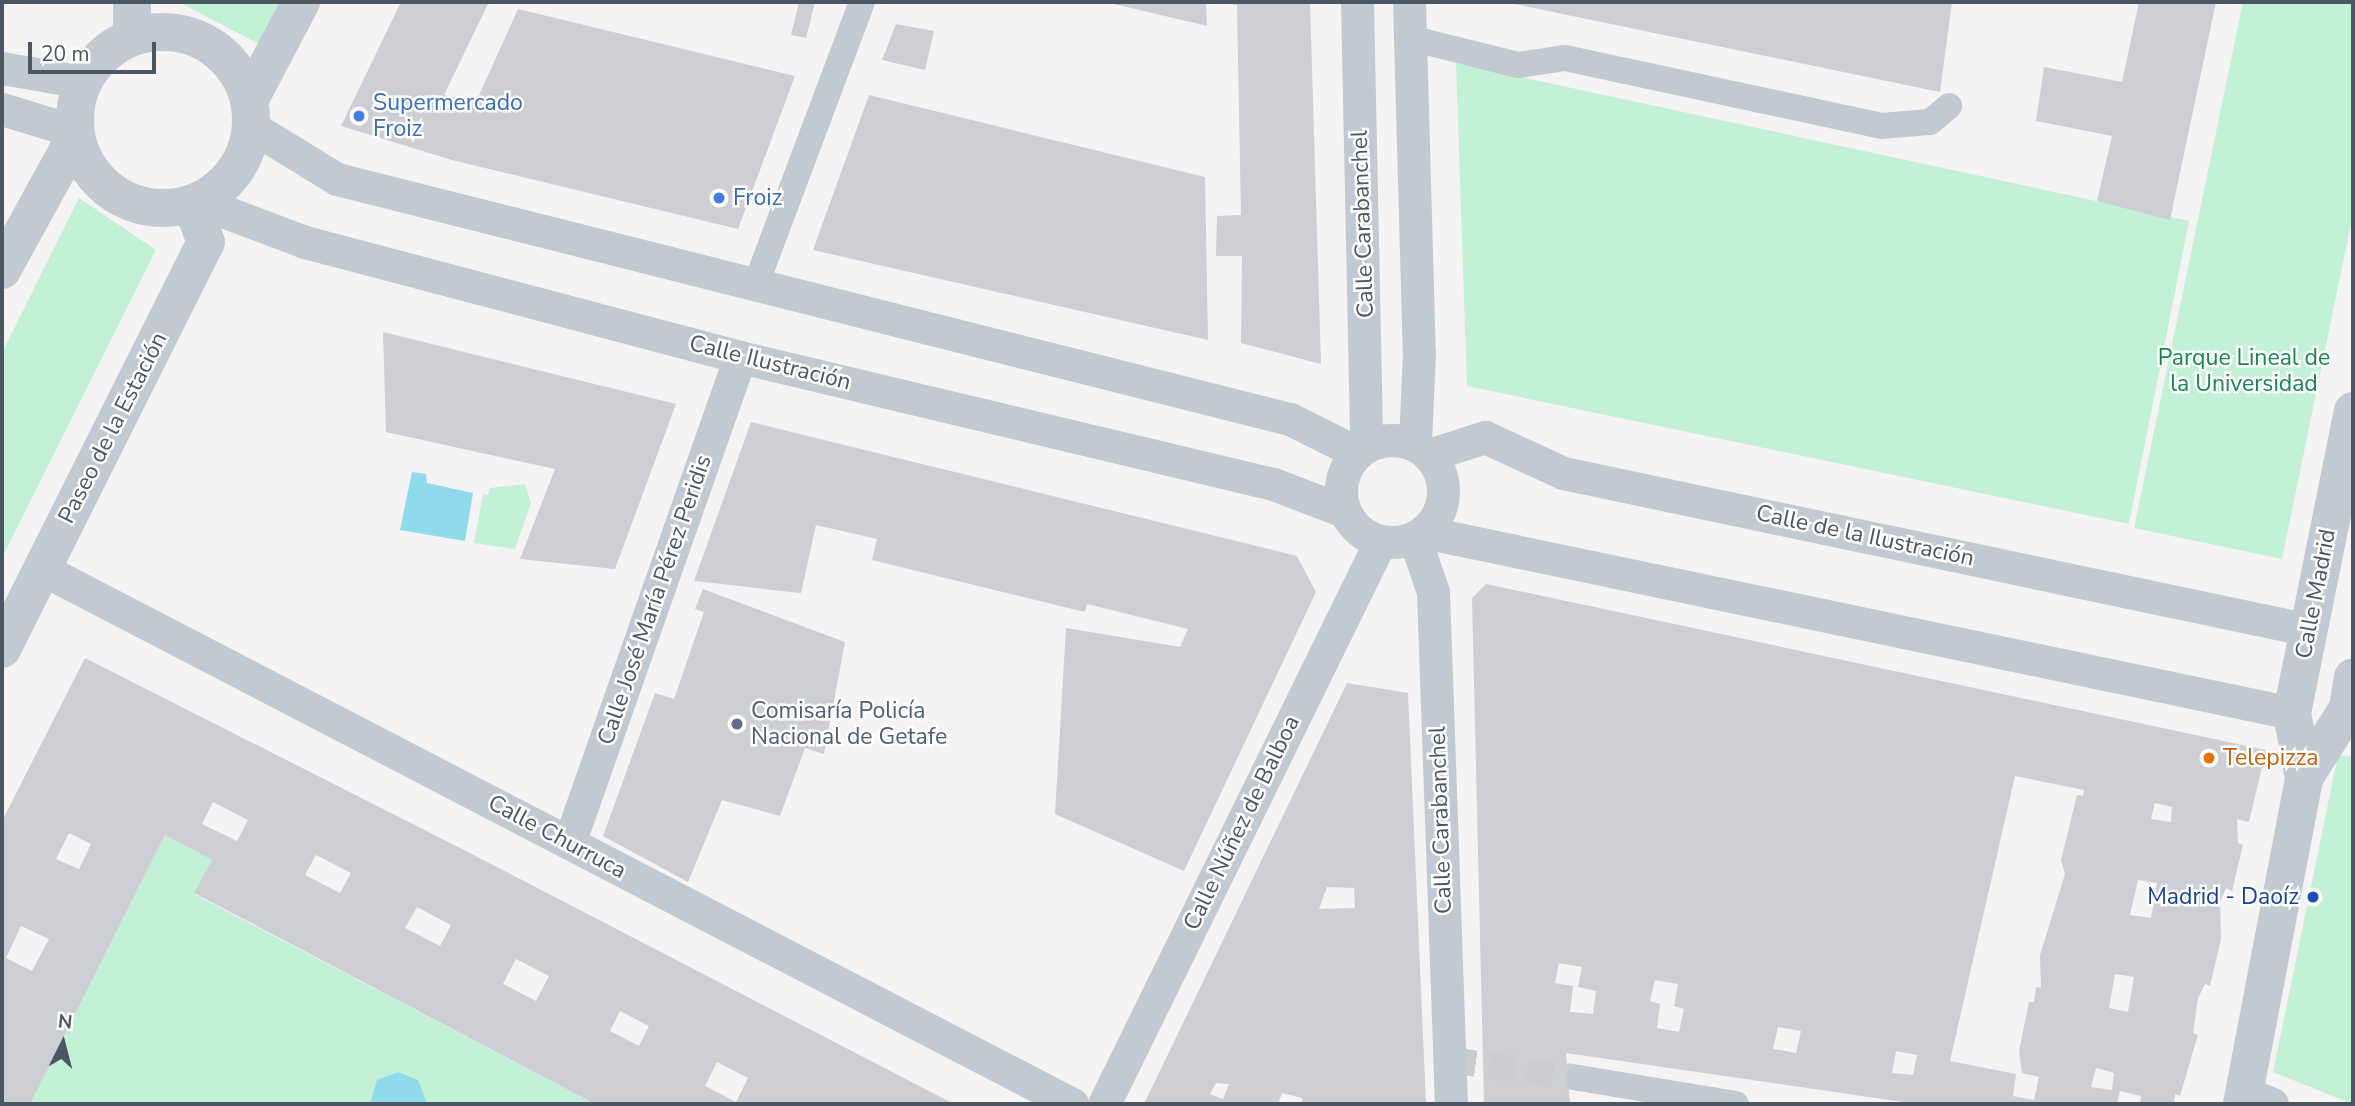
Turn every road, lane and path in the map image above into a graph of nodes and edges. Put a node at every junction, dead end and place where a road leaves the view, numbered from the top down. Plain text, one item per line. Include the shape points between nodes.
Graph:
1 (301, 2) edge
2 (862, 2) edge
3 (1357, 2) edge
4 (1409, 2) edge
5 (132, 19) edge
6 (1410, 38) junction
7 (2, 68) edge
8 (83, 82) junction
9 (1949, 106) dead end
10 (2, 109) edge
11 (251, 113) junction
12 (75, 134) junction
13 (195, 203) junction
14 (2, 270) edge
15 (757, 284) junction
16 (740, 357) junction
17 (2353, 411) edge
18 (1362, 449) junction
19 (1422, 449) junction
20 (1344, 511) junction
21 (1420, 535) junction
22 (1380, 542) junction
23 (42, 569) junction
24 (2309, 630) junction
25 (2, 649) edge
26 (2351, 698) edge
27 (2292, 713) junction
28 (2304, 778) junction
29 (569, 843) junction
30 (1579, 1078) tunnel mouth
31 (2253, 1101) edge
32 (1072, 1104) edge
33 (1104, 1104) edge
34 (1451, 1104) edge
35 (1737, 1104) edge

1 - 11 street
2 - 15 street
3 - 18 street, Calle Carabanchel
4 - 6 street
5 - 8 street
5 - 11 street via 161,31 191,36 217,50 238,72
6 - 9 street via 1518,65 1565,58 1881,126 1930,122
6 - 19 street
7 - 8 street
8 - 12 street
10 - 12 street
11 - 13 street via 238,167 226,184
11 - 15 street via 337,179
12 - 13 street via 86,165 123,199 162,209
12 - 14 street
13 - 16 street, Calle Ilustración via 305,242
13 - 23 street, Paseo de la Estación via 206,242
15 - 18 street via 1290,419
16 - 20 street, Calle Ilustración via 1273,484
16 - 29 street, Calle José María Pérez Peridis
17 - 24 street, Calle Madrid
18 - 19 street
18 - 20 street via 1343,477
19 - 21 street via 1442,478 1442,506
19 - 24 street, Calle de la Ilustración via 1485,437 1563,473
20 - 22 street via 1355,527
21 - 22 street
21 - 27 street
21 - 34 street, Calle Carabanchel via 1433,593
22 - 33 street, Calle Núñez de Balboa
23 - 25 street, Paseo de la Estación
23 - 29 street, Calle Churruca
24 - 27 street, Calle Madrid
26 - 28 street, Calle Madrid
27 - 28 street, Calle Madrid
28 - 31 street, Calle Madrid
29 - 32 street, Calle Churruca
30 - 35 street

